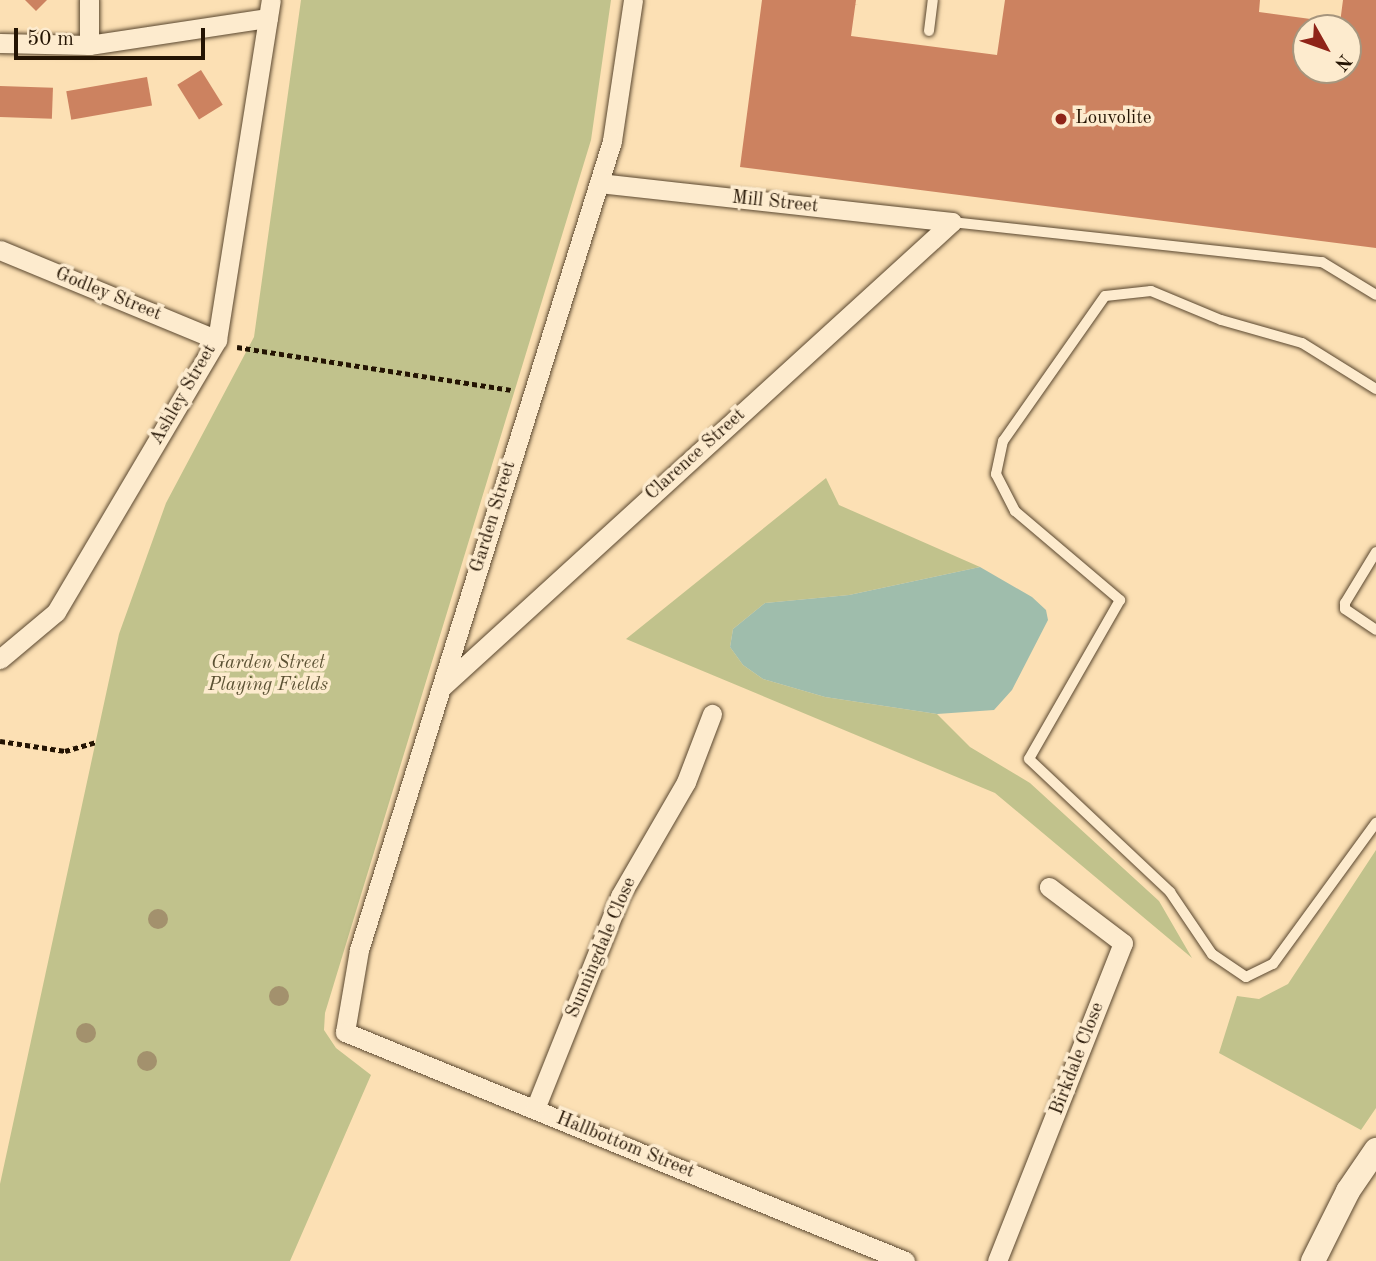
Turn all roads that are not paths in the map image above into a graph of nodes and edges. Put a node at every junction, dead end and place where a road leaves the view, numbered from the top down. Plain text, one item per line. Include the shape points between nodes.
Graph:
1 (89, 0) edge
2 (633, 0) edge
3 (933, 0) edge
4 (270, 9) edge
5 (929, 31) dead end
6 (0, 43) edge
7 (89, 46) junction
8 (599, 183) junction
9 (951, 222) junction
10 (0, 250) edge
11 (1376, 295) edge
12 (217, 340) junction
13 (1376, 389) edge
14 (1376, 552) edge
15 (1376, 630) edge
16 (0, 659) edge
17 (441, 688) junction
18 (712, 714) dead end
19 (1376, 823) edge
20 (1049, 887) dead end
21 (345, 1032) joint
22 (535, 1109) junction
23 (1376, 1150) edge
24 (905, 1261) edge
25 (997, 1261) edge
26 (1313, 1261) edge

1 - 7 street
2 - 8 street, Garden Street via 612,142
3 - 5 lane
4 - 7 street
4 - 12 street, Ashley Street
6 - 7 street
8 - 9 street, Mill Street
8 - 17 street, Garden Street
9 - 11 lane via 1322,262
9 - 17 street, Clarence Street
10 - 12 street, Godley Street
12 - 16 street, Ashley Street via 56,612
13 - 19 lane via 1302,343 1221,320 1151,291 1105,296 1003,441 996,474 1014,511 1119,600 1029,759 1170,892 1212,954 1246,977 1273,964
14 - 15 lane via 1345,609
17 - 21 street, Garden Street via 359,950
18 - 22 street, Sunningdale Close via 686,782 620,896
20 - 25 street, Birkdale Close via 1123,943
21 - 22 street, Hallbottom Street
22 - 24 street, Hallbottom Street
23 - 26 street via 1348,1191

